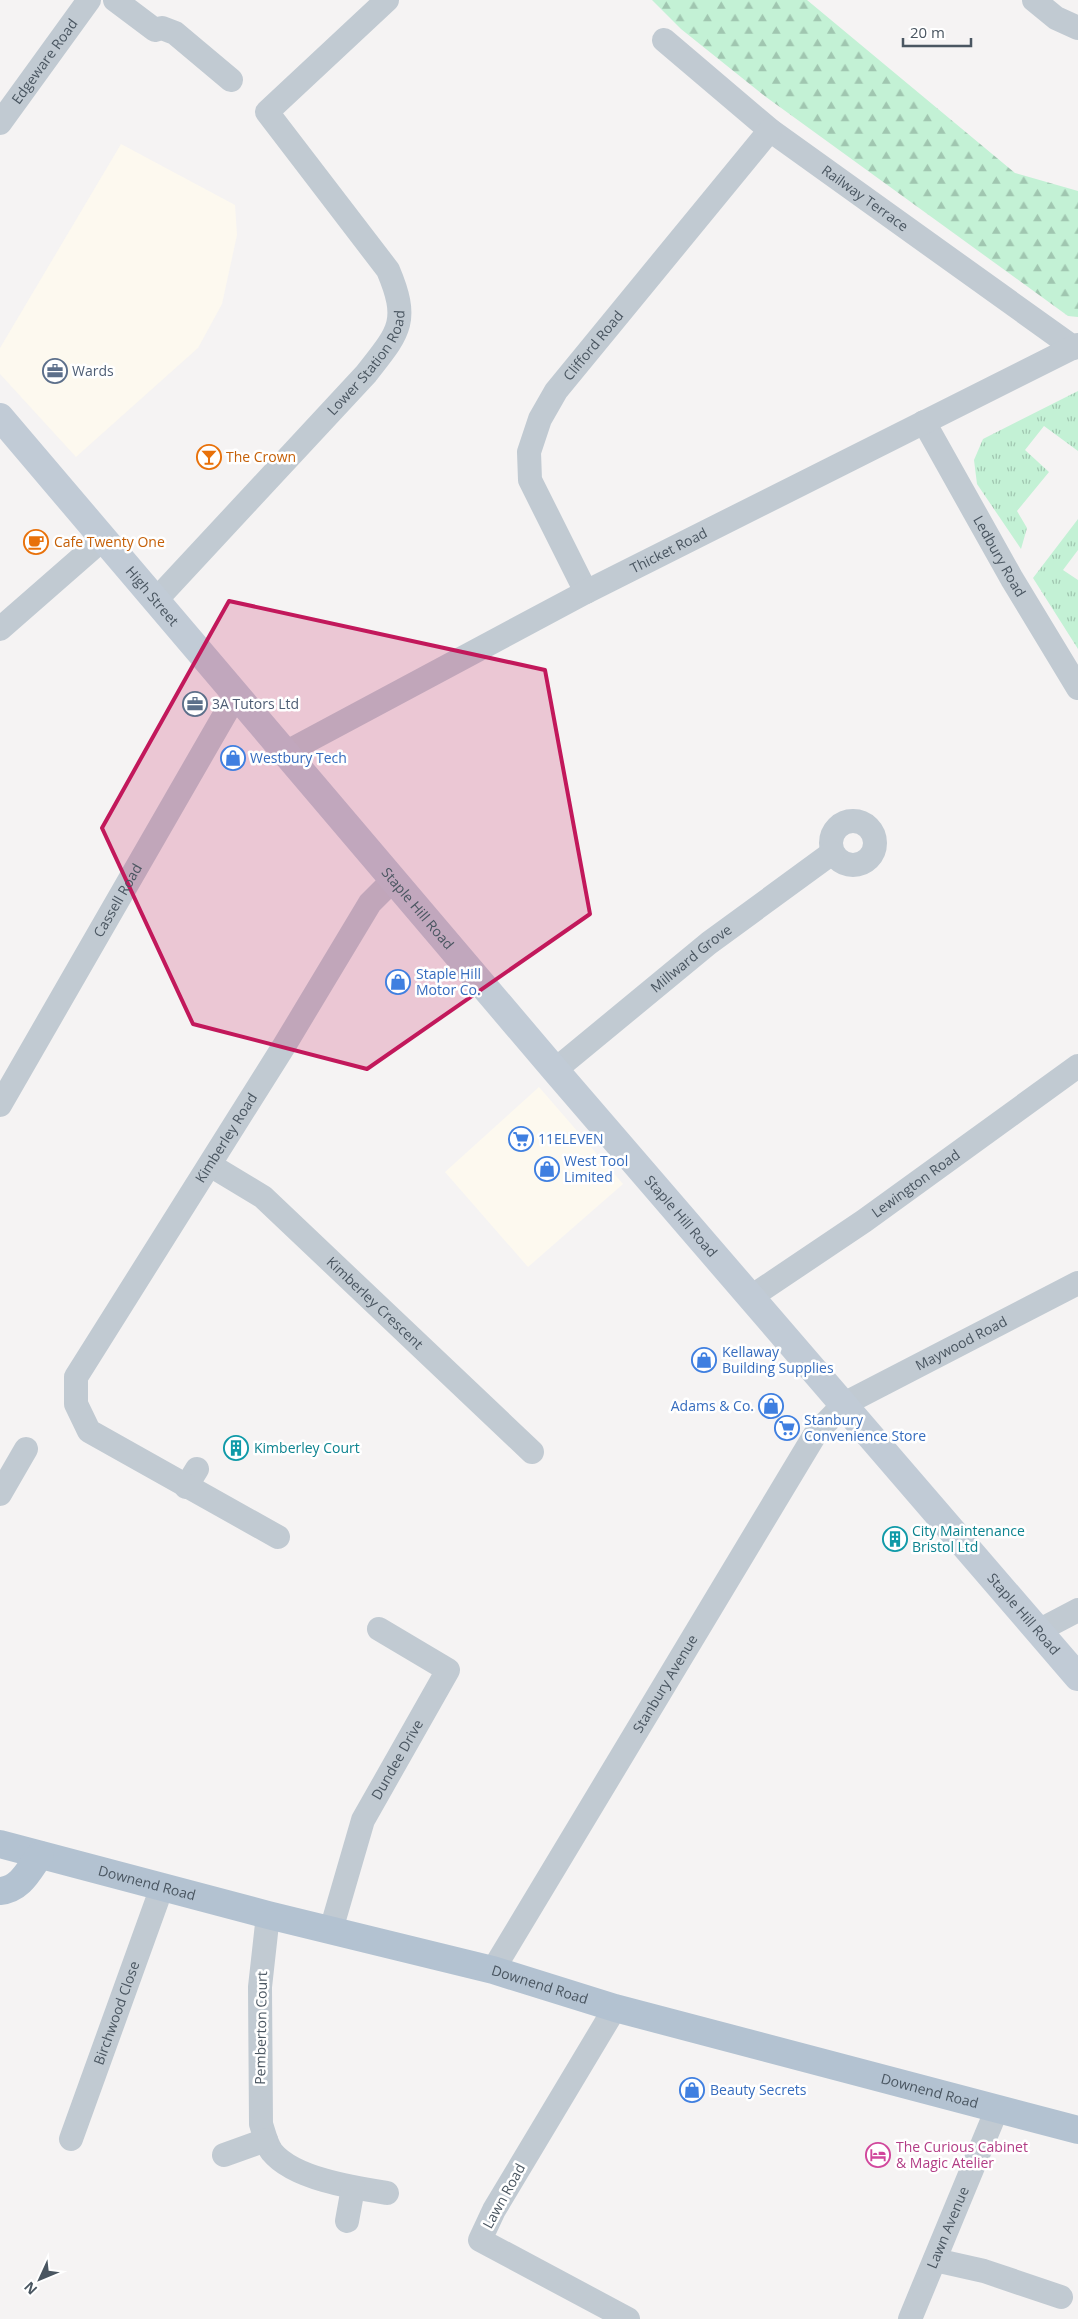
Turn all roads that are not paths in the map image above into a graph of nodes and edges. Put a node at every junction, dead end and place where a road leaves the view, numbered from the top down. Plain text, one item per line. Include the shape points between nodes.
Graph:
1 (90, 0) edge
2 (116, 0) edge
3 (387, 0) edge
4 (1034, 0) edge
5 (1078, 28) edge
6 (664, 40) dead end
7 (231, 80) dead end
8 (0, 123) edge
9 (770, 130) junction
10 (1070, 350) edge
11 (0, 417) edge
12 (924, 422) junction
13 (104, 538) junction
14 (586, 592) junction
15 (156, 600) junction
16 (0, 629) edge
17 (1078, 688) edge
18 (236, 695) junction
19 (285, 753) junction
20 (832, 853) dead end
21 (394, 879) junction
22 (1078, 1066) edge
23 (555, 1070) junction
24 (0, 1105) edge
25 (210, 1165) junction
26 (1078, 1283) edge
27 (752, 1298) junction
28 (844, 1404) junction
29 (26, 1449) dead end
30 (532, 1452) dead end
31 (0, 1494) edge
32 (278, 1537) dead end
33 (1078, 1610) edge
34 (378, 1629) dead end
35 (1038, 1631) junction
36 (1078, 1677) edge
37 (0, 1844) edge
38 (40, 1855) junction
39 (162, 1887) junction
40 (0, 1891) edge
41 (268, 1915) junction
42 (331, 1930) junction
43 (493, 1970) junction
44 (615, 2008) junction
45 (997, 2108) junction
46 (1078, 2130) edge
47 (71, 2139) dead end
48 (266, 2140) junction
49 (224, 2155) dead end
50 (353, 2188) junction
51 (387, 2193) dead end
52 (348, 2221) dead end
53 (935, 2260) junction
54 (1061, 2297) dead end
55 (628, 2319) edge
56 (910, 2319) edge

1 - 8 street, Edgeware Road
2 - 7 street via 155,30 162,28 175,33
3 - 15 street, Lower Station Road via 267,112 388,270 398,295 399,328 366,374
4 - 5 street via 1056,18
6 - 9 street, Railway Terrace
9 - 10 street, Railway Terrace
9 - 14 street, Clifford Road via 556,390 540,419 529,452 530,480
10 - 12 street, Thicket Road
11 - 13 main road, High Street
12 - 14 street, Thicket Road
12 - 17 street, Ledbury Road via 994,548
13 - 15 main road, High Street
13 - 16 street
14 - 19 street, Thicket Road
15 - 18 main road, High Street
18 - 19 main road, High Street
18 - 24 street, Cassell Road
19 - 21 main road, Staple Hill Road
20 - 23 street, Millward Grove via 710,942
21 - 23 main road, Staple Hill Road
21 - 25 street, Kimberley Road via 370,903
22 - 27 street, Lewington Road
23 - 27 main road, Staple Hill Road
25 - 30 street, Kimberley Crescent via 263,1197
25 - 32 street, Kimberley Road via 76,1377 76,1404 89,1431 191,1478
26 - 28 street, Maywood Road
27 - 28 main road, Staple Hill Road
28 - 35 main road, Staple Hill Road
28 - 43 street, Stanbury Avenue via 816,1433
29 - 31 street
33 - 35 street
34 - 42 street, Dundee Drive via 448,1670 363,1820
35 - 36 main road, Staple Hill Road
37 - 38 main road, Downend Road
38 - 39 main road, Downend Road
38 - 40 main road via 18,1885
39 - 41 main road, Downend Road
39 - 47 street, Birchwood Close
41 - 42 main road, Downend Road
41 - 48 street, Pemberton Court via 260,1987 260,2124
42 - 43 main road, Downend Road
43 - 44 main road, Downend Road
44 - 45 main road, Downend Road
44 - 55 street, Lawn Road via 494,2210 480,2240
45 - 46 main road, Downend Road
45 - 53 street, Lawn Avenue
48 - 49 street
48 - 50 street, Pemberton Court via 281,2161 301,2172
50 - 51 street, Pemberton Court
50 - 52 street
53 - 54 street via 984,2271
53 - 56 street, Lawn Avenue

